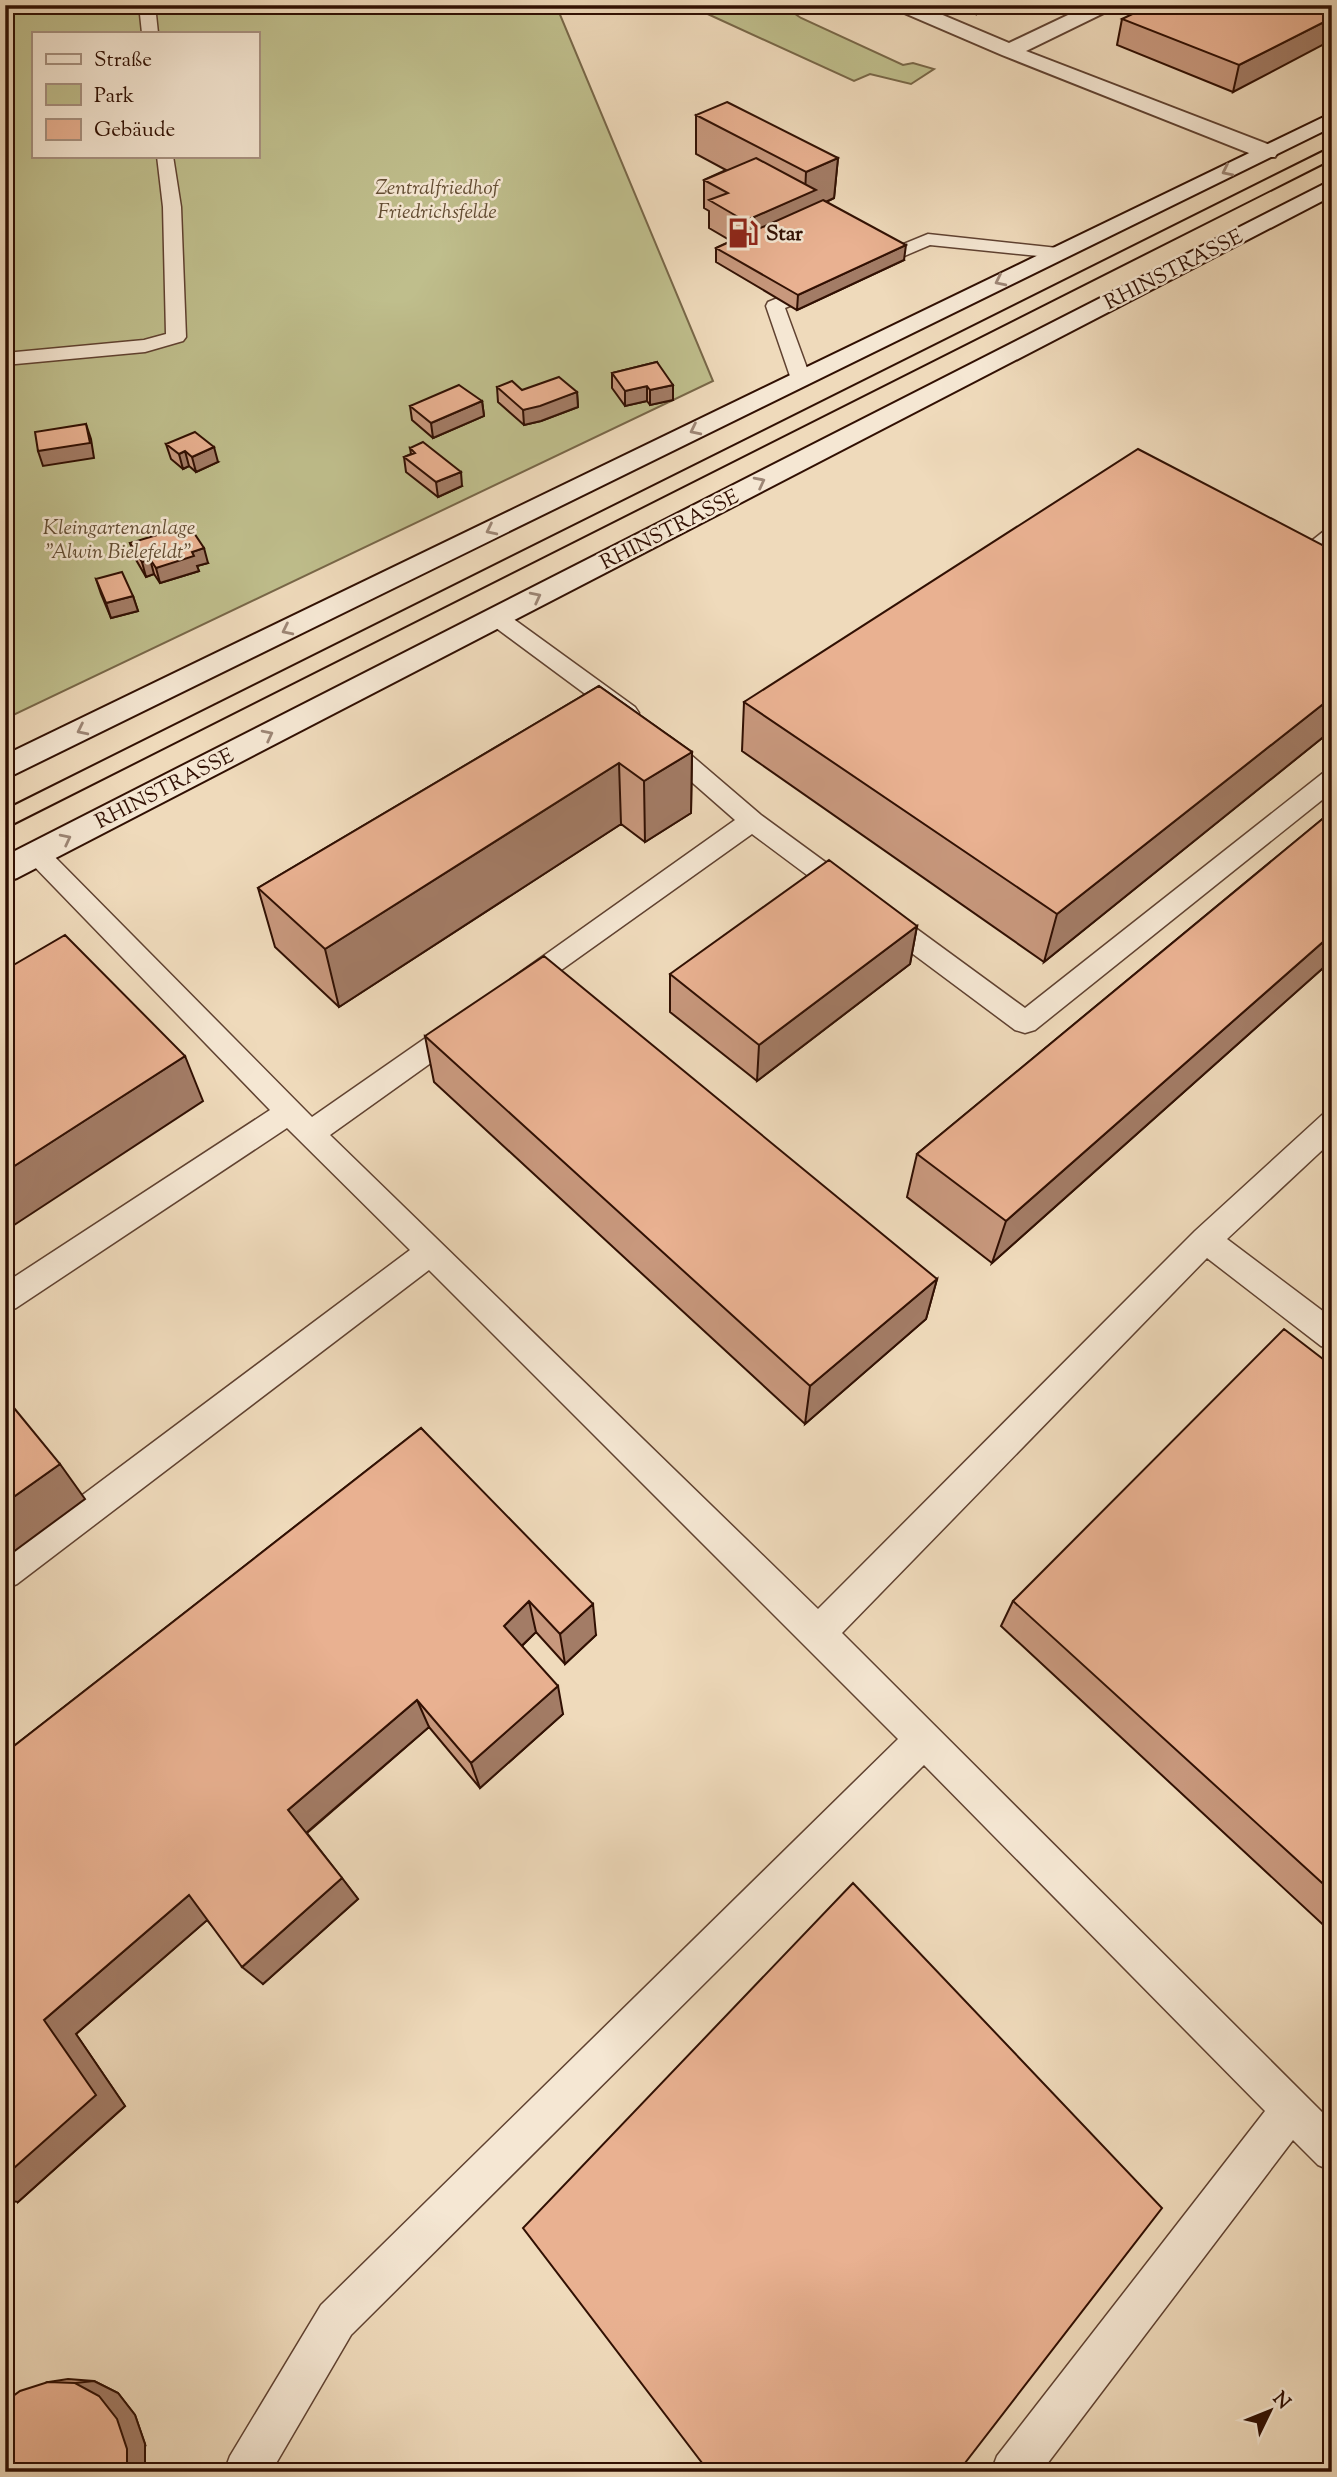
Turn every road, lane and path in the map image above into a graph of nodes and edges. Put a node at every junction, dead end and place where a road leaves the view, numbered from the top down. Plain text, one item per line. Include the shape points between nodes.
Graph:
1 (146, 5) edge
2 (902, 5) edge
3 (1105, 5) edge
4 (150, 32) edge
5 (1009, 51) junction
6 (1332, 119) edge
7 (1267, 152) junction
8 (165, 158) edge
9 (1332, 187) edge
10 (1058, 253) junction
11 (5, 359) edge
12 (801, 379) junction
13 (1332, 536) edge
14 (1332, 595) edge
15 (496, 617) junction
16 (5, 768) edge
17 (1332, 779) edge
18 (752, 821) junction
19 (37, 854) junction
20 (5, 870) edge
21 (504, 997) edge
22 (481, 1013) edge
23 (300, 1122) junction
24 (1332, 1123) edge
25 (1206, 1240) junction
26 (430, 1252) junction
27 (5, 1299) edge
28 (1332, 1336) edge
29 (5, 1573) edge
30 (818, 1633) junction
31 (925, 1739) junction
32 (1291, 2110) junction
33 (1332, 2151) edge
34 (246, 2472) edge
35 (1013, 2472) edge

1 - 4 lane
2 - 5 main road
3 - 5 main road
5 - 7 main road
6 - 7 main road
7 -> 10 main road
8 - 11 lane via 172,207 176,337 145,346
15 -> 9 main road, RHINSTRASSE
10 -> 12 main road
10 - 12 lane via 928,239 775,306
12 -> 16 main road
13 - 14 lane via 1286,570
15 - 18 lane via 641,724
19 -> 15 main road, RHINSTRASSE
17 - 18 lane via 1025,1023
18 - 21 lane
19 - 20 main road, RHINSTRASSE
19 - 23 lane
22 - 23 lane
23 - 26 lane
23 - 27 lane
24 - 25 lane
25 - 28 lane
25 - 30 lane
26 - 29 lane
26 - 30 lane
30 - 31 lane
31 - 32 lane
31 - 34 lane via 336,2320
32 - 33 lane
32 - 35 lane

